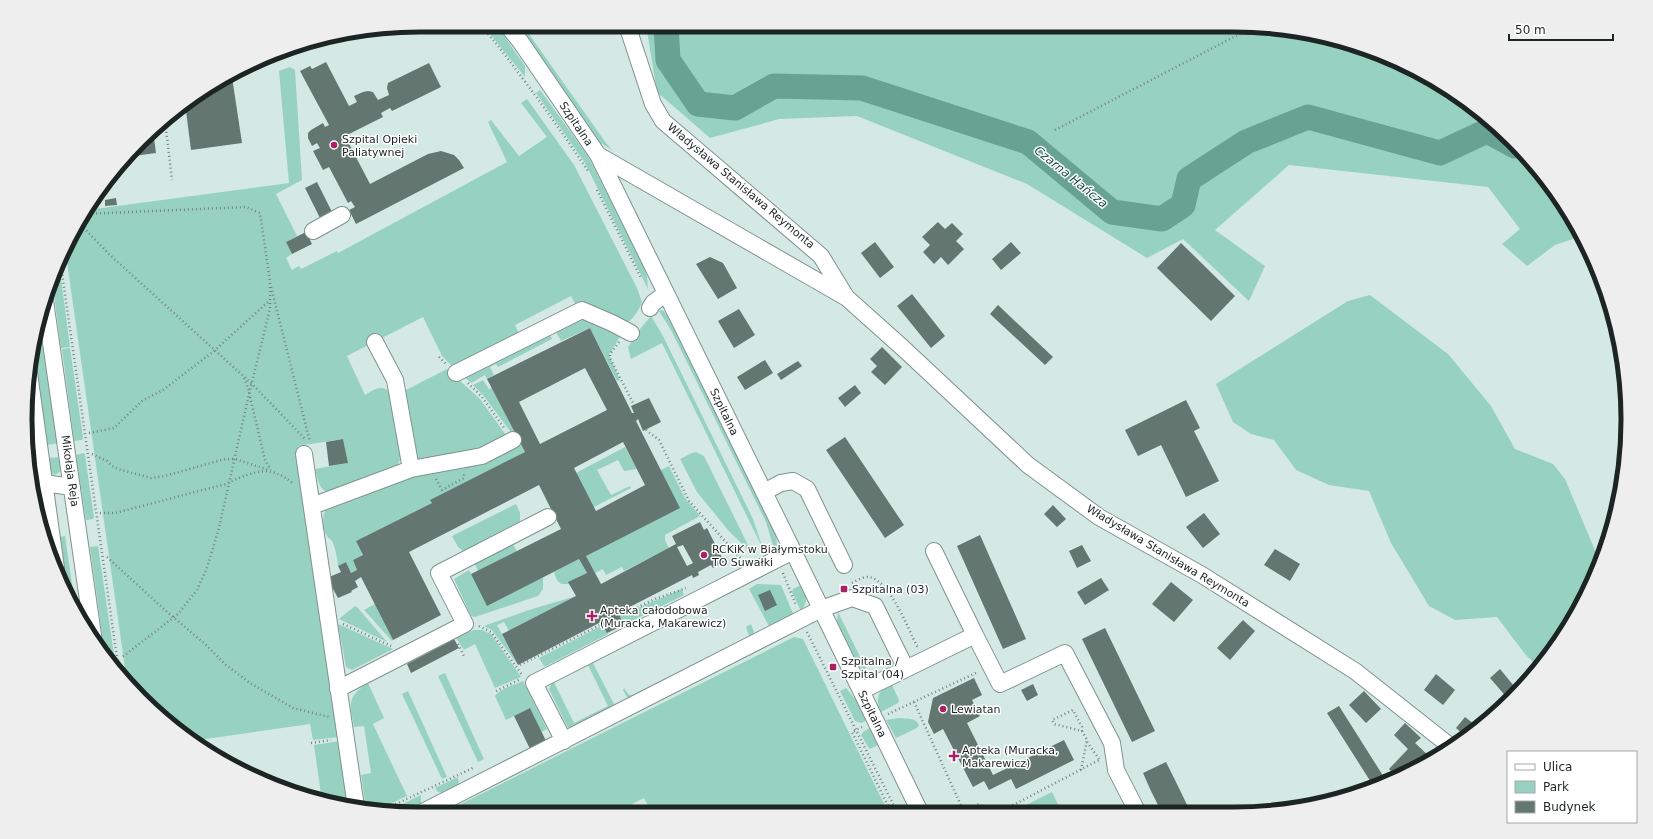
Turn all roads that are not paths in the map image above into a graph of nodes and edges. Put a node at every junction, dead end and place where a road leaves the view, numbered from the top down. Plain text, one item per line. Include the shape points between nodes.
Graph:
1 (513, 32) edge
2 (629, 32) edge
3 (598, 155) junction
4 (342, 215) dead end
5 (313, 231) dead end
6 (665, 294) junction
7 (847, 298) junction
8 (650, 308) dead end
9 (47, 314) edge
10 (629, 332) road end
11 (376, 342) dead end
12 (456, 373) road end
13 (32, 413) edge
14 (514, 440) road end
15 (304, 454) dead end
16 (411, 469) junction
17 (38, 484) edge
18 (72, 488) junction
19 (764, 492) junction
20 (40, 497) edge
21 (40, 501) edge
22 (312, 506) junction
23 (548, 517) dead end
24 (793, 551) junction
25 (934, 551) dead end
26 (844, 565) dead end
27 (821, 609) junction
28 (92, 626) edge
29 (976, 635) junction
30 (906, 669) junction
31 (338, 689) junction
32 (861, 691) junction
33 (564, 741) junction
34 (1447, 743) edge
35 (355, 802) edge
36 (433, 807) edge
37 (918, 807) edge
38 (1135, 807) edge

1 - 3 street, Szpitalna
2 - 7 street, Władysława Stanisława Reymonta via 653,104 663,121 822,256
3 - 6 street, Szpitalna
3 - 7 street, Władysława Stanisława Reymonta
4 - 5 street
6 - 8 street
6 - 19 street, Szpitalna
7 - 34 street, Władysława Stanisława Reymonta via 1028,465 1099,517 1202,575 1355,671
9 - 18 street, Mikołaja Reja
10 - 12 street via 582,310
11 - 16 street via 395,380
13 - 17 street
14 - 16 street via 482,456
15 - 22 street
16 - 22 street
17 - 18 street
17 - 20 street
18 - 21 street
18 - 28 street, Mikołaja Reja
19 - 24 street, Szpitalna
19 - 26 street via 781,482 793,481 807,489
22 - 31 street
23 - 31 street via 439,573 465,624
24 - 27 street, Szpitalna
24 - 33 street via 759,562 534,684
25 - 29 street
27 - 30 street via 852,598 875,606
27 - 32 street, Szpitalna
27 - 33 street
29 - 30 street
29 - 38 street via 1000,684 1065,653 1112,743 1116,770
30 - 32 street
31 - 35 street
32 - 37 street, Szpitalna
33 - 36 street

